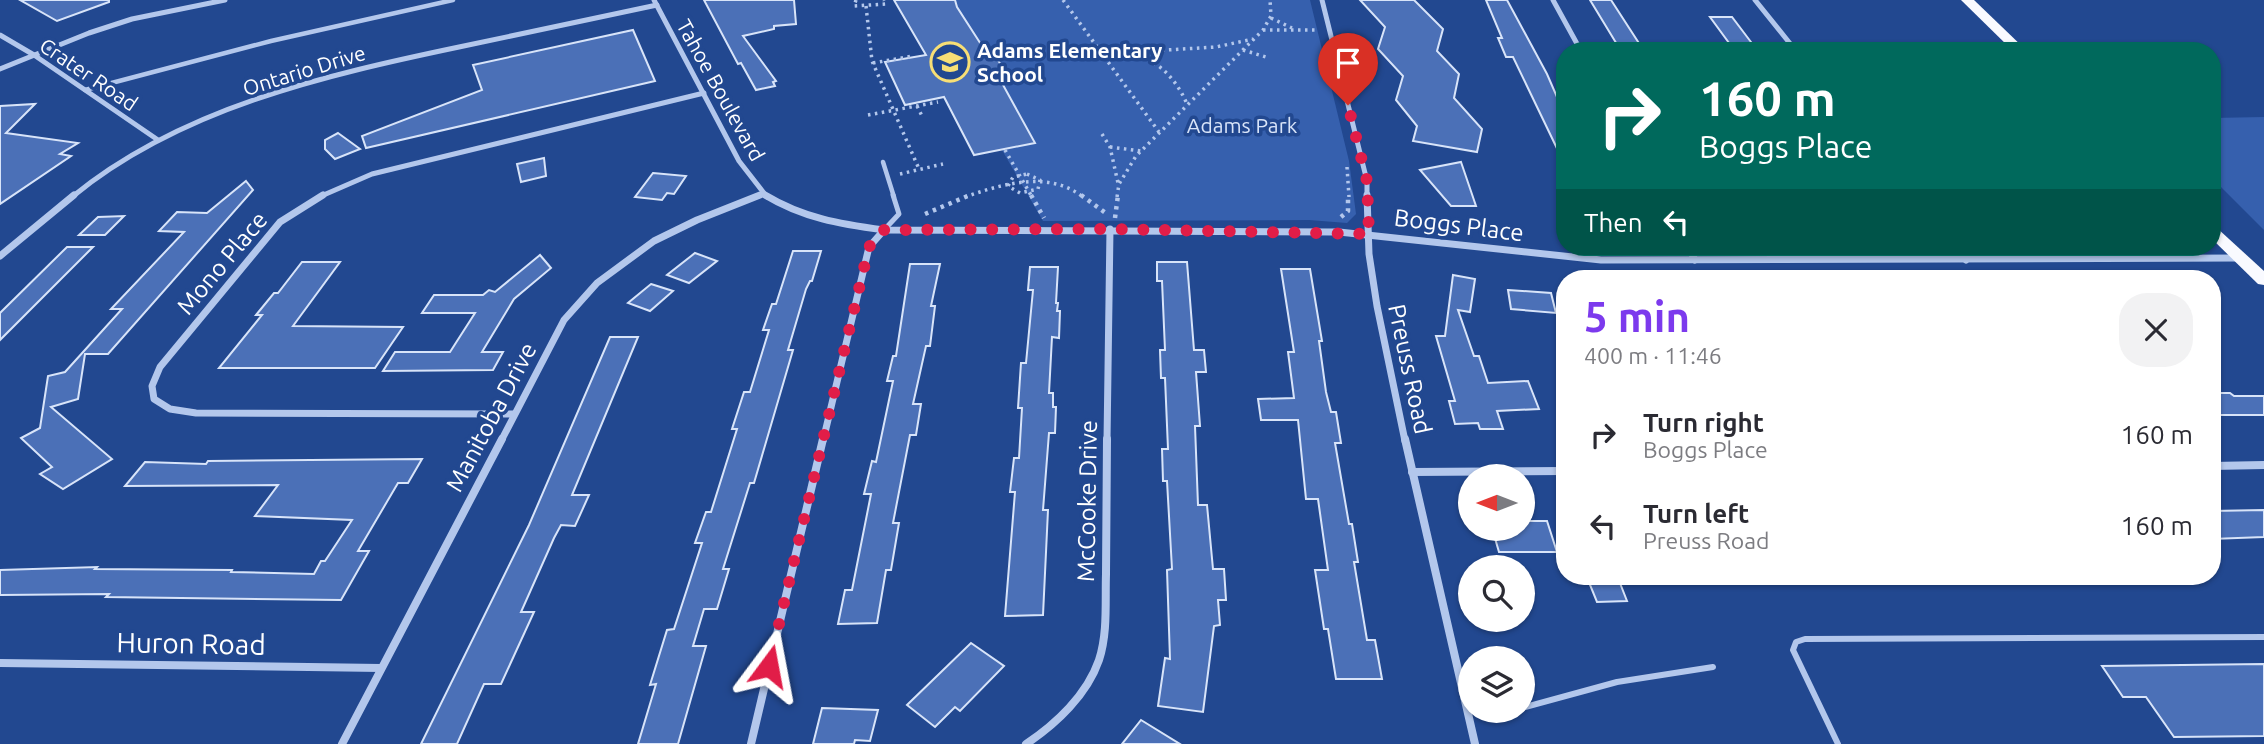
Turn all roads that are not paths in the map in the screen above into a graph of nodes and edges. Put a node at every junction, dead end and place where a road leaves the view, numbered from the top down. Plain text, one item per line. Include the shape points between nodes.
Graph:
1 (225, 0) edge
2 (453, 0) edge
3 (1322, 0) edge
4 (1553, 0) edge
5 (1755, 0) edge
6 (1967, 0) edge
7 (656, 3) edge
8 (0, 35) edge
9 (1576, 42) edge
10 (1789, 42) edge
11 (2011, 42) edge
12 (34, 55) junction
13 (0, 69) edge
14 (85, 90) junction
15 (704, 93) junction
16 (158, 140) junction
17 (883, 162) dead end
18 (763, 194) junction
19 (1110, 229) junction
20 (884, 230) junction
21 (1369, 234) junction
22 (2221, 239) edge
23 (1556, 255) edge
24 (0, 256) edge
25 (1565, 256) edge
26 (1693, 256) edge
27 (1963, 256) edge
28 (2241, 258) junction
29 (1695, 260) junction
30 (1966, 260) junction
31 (2264, 280) edge
32 (513, 414) junction
33 (2264, 465) edge
34 (2221, 466) edge
35 (1556, 471) edge
36 (1412, 472) junction
37 (2264, 638) edge
38 (0, 663) edge
39 (1458, 663) edge
40 (1713, 667) dead end
41 (381, 668) junction
42 (1535, 704) edge
43 (1471, 723) edge
44 (342, 744) edge
45 (751, 744) edge
46 (1026, 744) edge
47 (1475, 744) edge
48 (1838, 744) edge

1 - 12 street via 132,19
2 - 14 lane via 296,34
3 - 21 street, Preuss Road via 1367,181
4 - 9 street
5 - 10 street
6 - 11 main road
7 - 15 street, Tahoe Boulevard
7 - 16 street, Ontario Drive via 344,71 264,96
8 - 12 street, Crater Road
12 - 13 street
12 - 14 street, Crater Road
14 - 16 street, Crater Road
15 - 18 street, Tahoe Boulevard
15 - 32 street, Mono Place via 372,174 315,198 280,222 160,367 152,386 154,399 170,409 196,413
16 - 24 street, Ontario Drive via 90,182
17 - 20 lane via 899,214
18 - 20 street, Boggs Place via 789,210 830,223
18 - 32 street, Manitoba Drive via 665,234 597,283 564,320
19 - 20 street, Boggs Place
19 - 21 street, Boggs Place
19 - 46 street, McCooke Drive via 1105,618 1099,660 1079,693 1040,736
20 - 45 street via 869,247
21 - 23 street, Boggs Place
21 - 36 street, Preuss Road via 1377,306
22 - 28 main road
25 - 29 street, Boggs Place
26 - 29 street
27 - 30 street
28 - 30 street, Boggs Place
28 - 31 main road
29 - 30 street, Boggs Place
32 - 41 street, Manitoba Drive
33 - 34 street
35 - 36 street
36 - 39 street, Preuss Road
37 - 48 lane via 1796,642 1793,650
38 - 41 street, Huron Road
40 - 42 lane via 1617,681
41 - 44 street, Manitoba Drive
43 - 47 street, Preuss Road

